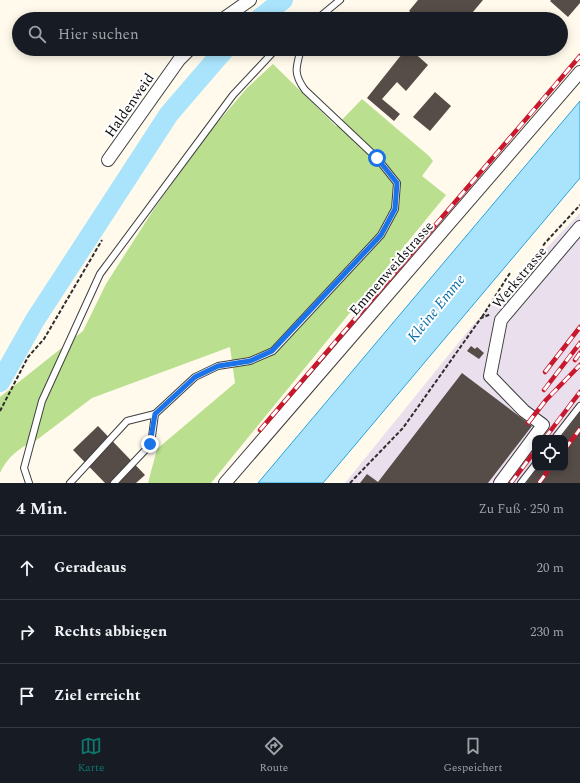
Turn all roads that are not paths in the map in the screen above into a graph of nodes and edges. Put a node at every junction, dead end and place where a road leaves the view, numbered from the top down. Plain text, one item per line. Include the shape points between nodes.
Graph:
1 (250, 0) edge
2 (340, 0) edge
3 (233, 12) edge
4 (327, 12) edge
5 (183, 56) edge
6 (269, 56) edge
7 (299, 56) edge
8 (580, 72) edge
9 (108, 160) dead end
10 (580, 227) edge
11 (580, 406) edge
12 (155, 414) junction
13 (557, 435) edge
14 (532, 469) edge
15 (29, 483) edge
16 (70, 483) edge
17 (114, 483) edge
18 (225, 483) edge
19 (500, 483) edge
20 (521, 483) edge

1 - 3 street
2 - 4 lane
5 - 9 street, Haldenweid
6 - 15 lane via 233,95 100,274 42,401 24,468
7 - 12 lane via 297,80 377,158 397,183 395,209 381,235 272,351 250,361 218,366 195,377
8 - 18 street, Emmenweidstrasse
10 - 19 street, Werkstrasse via 501,320 490,376 524,411 543,425
11 - 13 lane
12 - 16 lane via 127,421
12 - 17 lane via 150,444
14 - 20 lane

